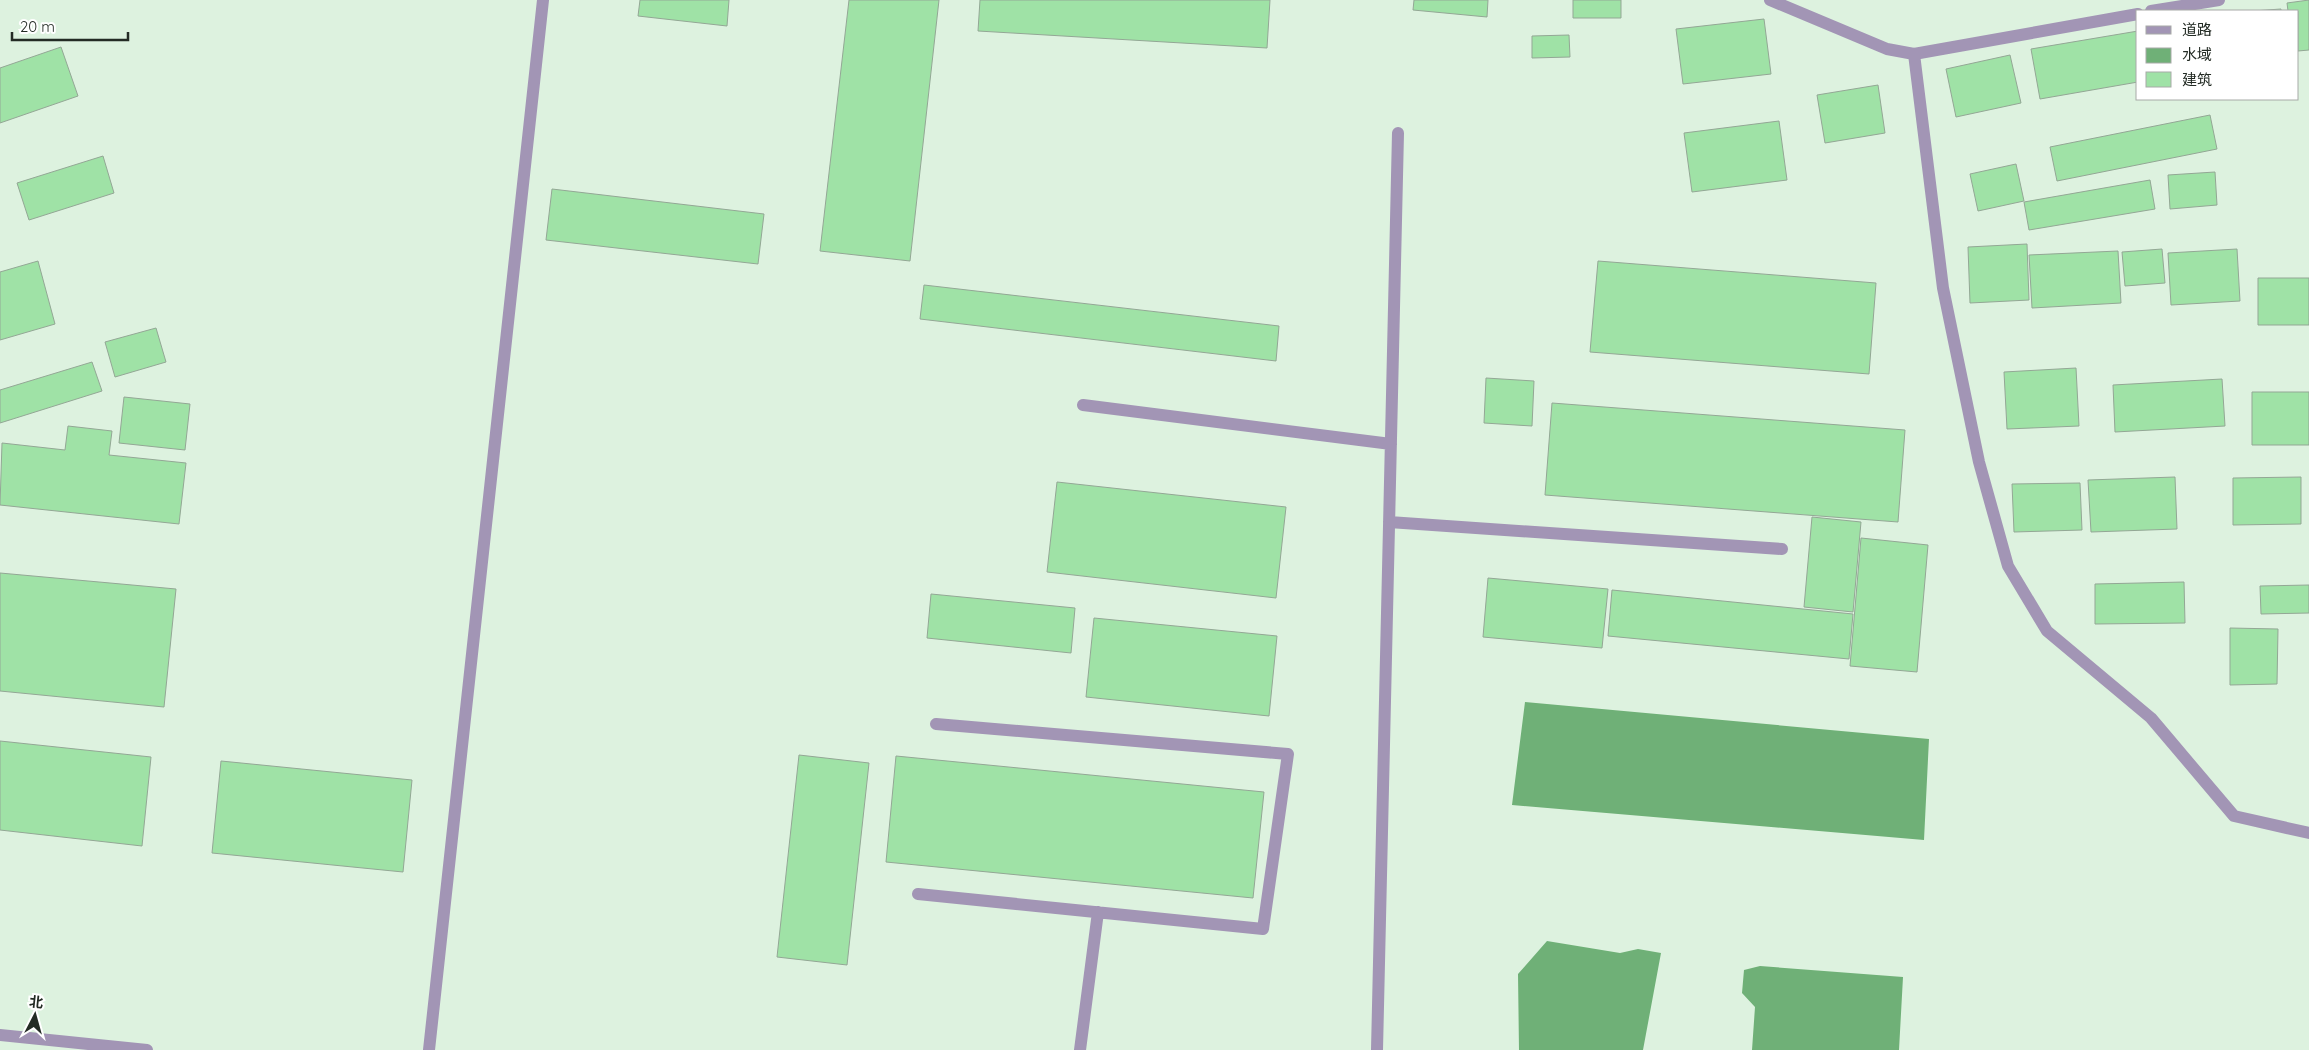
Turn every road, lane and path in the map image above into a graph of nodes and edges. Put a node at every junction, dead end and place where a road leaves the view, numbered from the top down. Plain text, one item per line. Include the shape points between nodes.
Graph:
1 (543, 0) edge
2 (1770, 0) edge
3 (2219, 0) edge
4 (2157, 10) edge
5 (2136, 14) edge
6 (1914, 54) junction
7 (1398, 133) dead end
8 (1083, 405) dead end
9 (1391, 444) junction
10 (1389, 522) junction
11 (1782, 549) dead end
12 (936, 724) dead end
13 (2309, 832) edge
14 (918, 894) dead end
15 (1098, 912) junction
16 (0, 1035) edge
17 (147, 1050) edge
18 (429, 1050) edge
19 (1080, 1050) edge
20 (1377, 1050) edge

1 - 18 street
2 - 6 street via 1888,49
3 - 4 street
5 - 6 street
6 - 13 street via 1943,288 1979,462 2008,566 2047,631 2152,718 2234,816
7 - 9 street
8 - 9 street
9 - 10 street
10 - 11 street
10 - 20 street
12 - 15 street via 1288,754 1263,929
14 - 15 street
15 - 19 street
16 - 17 street

